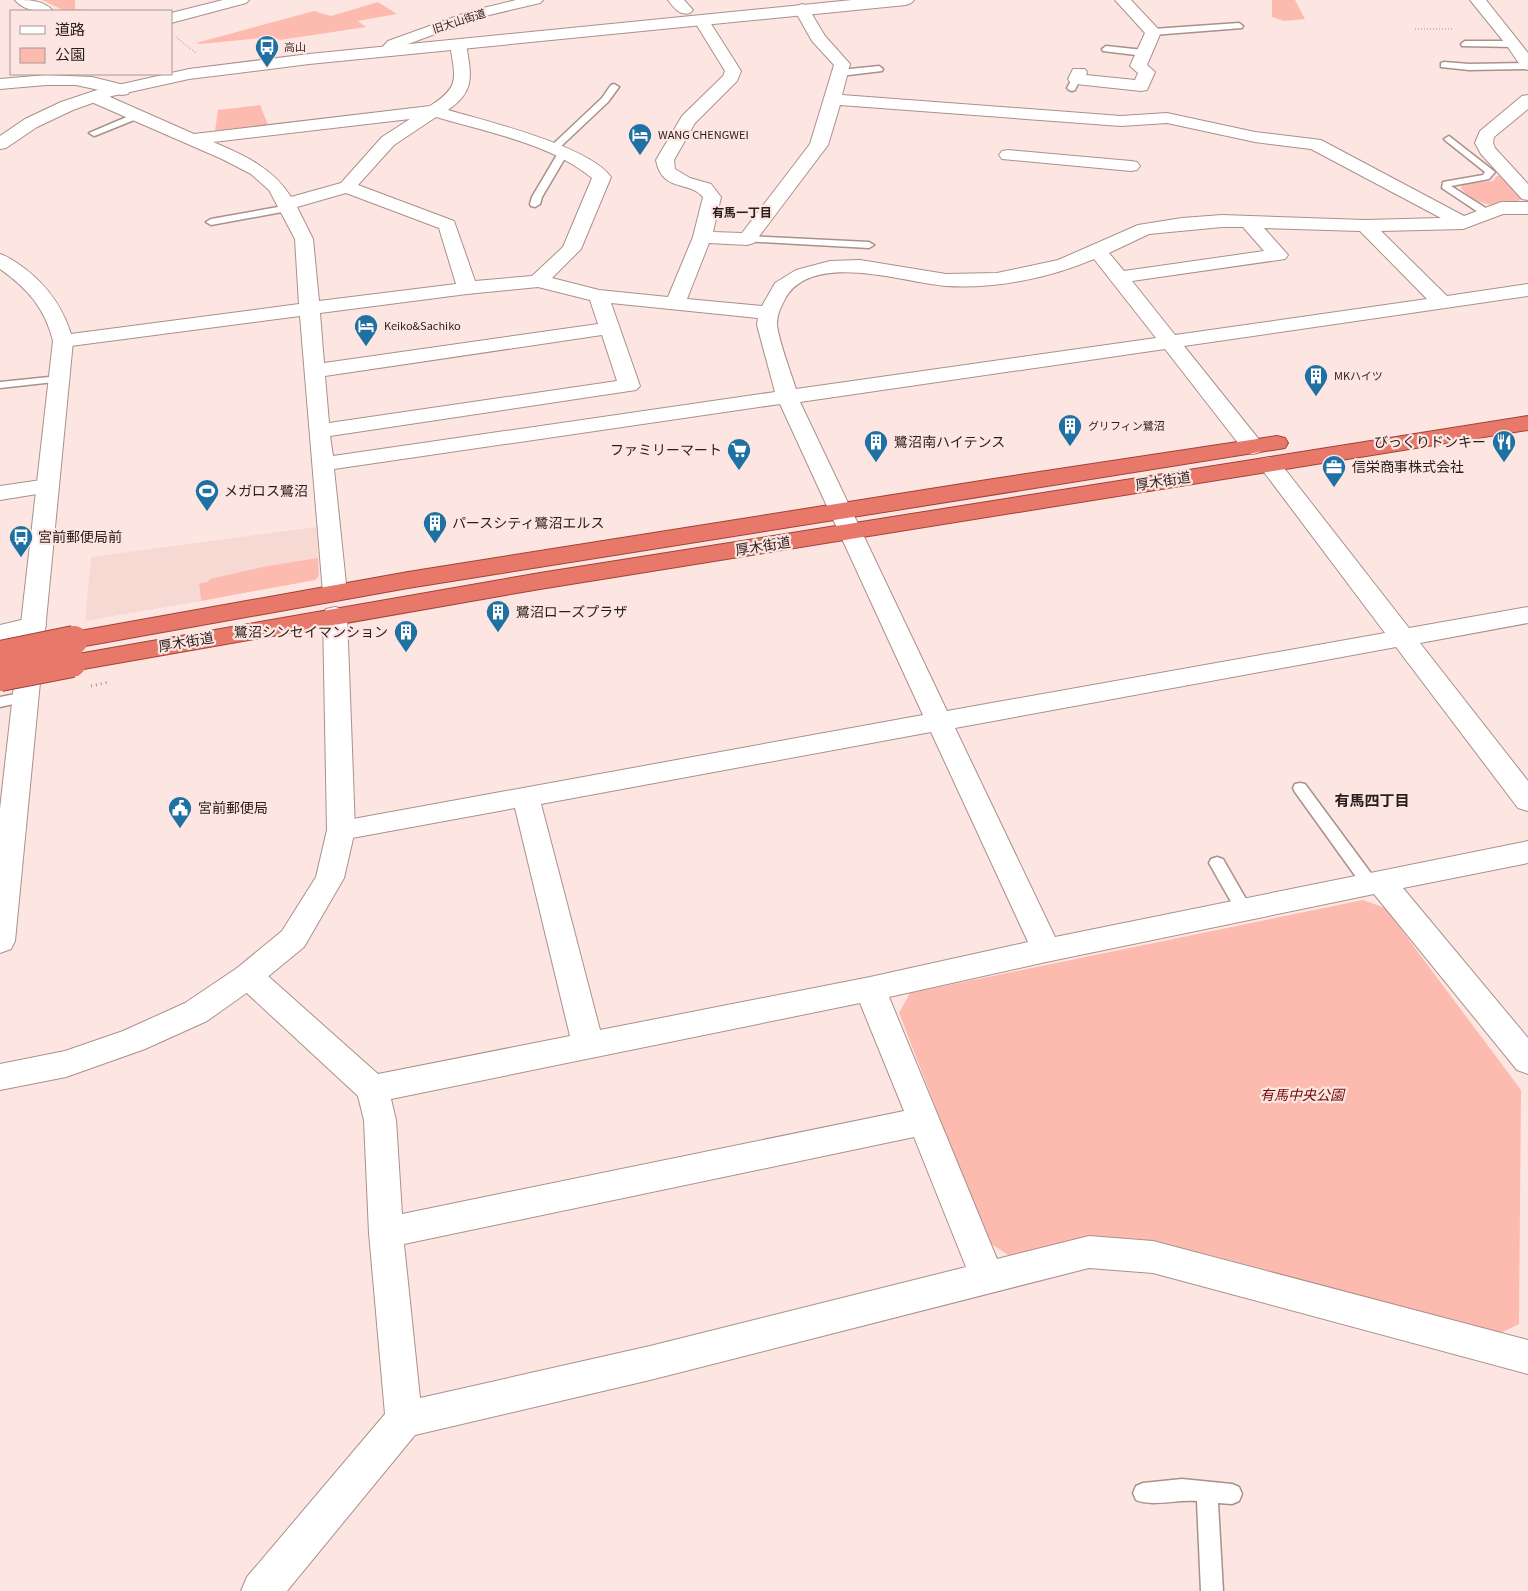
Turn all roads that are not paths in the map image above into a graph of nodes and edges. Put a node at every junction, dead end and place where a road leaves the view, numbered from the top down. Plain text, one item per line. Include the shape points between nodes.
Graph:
1 (23, 0) edge
2 (241, 0) edge
3 (535, 0) edge
4 (906, 0) edge
5 (1123, 0) edge
6 (1478, 0) edge
7 (802, 9) junction
8 (43, 10) edge
9 (172, 18) edge
10 (701, 19) junction
11 (1238, 26) dead end
12 (1152, 32) junction
13 (458, 44) junction
14 (1465, 44) dead end
15 (1514, 44) junction
16 (1106, 49) dead end
17 (386, 52) junction
18 (1144, 54) junction
19 (1444, 65) dead end
20 (1528, 66) edge
21 (879, 70) dead end
22 (840, 73) junction
23 (1076, 80) dead end
24 (0, 84) edge
25 (614, 87) dead end
26 (122, 90) junction
27 (95, 97) junction
28 (833, 99) junction
29 (1528, 100) edge
30 (434, 111) junction
31 (9, 116) dead end
32 (43, 116) junction
33 (136, 116) junction
34 (94, 133) dead end
35 (1048, 137) junction
36 (1449, 139) dead end
37 (190, 140) junction
38 (0, 144) edge
39 (558, 151) junction
40 (1008, 155) dead end
41 (1131, 166) dead end
42 (347, 187) junction
43 (1528, 195) edge
44 (536, 204) dead end
45 (288, 206) junction
46 (1528, 208) edge
47 (1488, 214) junction
48 (211, 222) dead end
49 (1248, 222) junction
50 (1463, 223) junction
51 (1366, 226) junction
52 (702, 237) junction
53 (747, 239) junction
54 (868, 245) dead end
55 (1098, 252) junction
56 (0, 260) edge
57 (1118, 277) junction
58 (538, 280) junction
59 (467, 288) junction
60 (1528, 290) edge
61 (599, 296) junction
62 (1442, 302) junction
63 (675, 304) junction
64 (310, 308) junction
65 (768, 313) junction
66 (609, 328) junction
67 (63, 341) junction
68 (1170, 342) junction
69 (315, 371) junction
70 (59, 379) junction
71 (0, 386) edge
72 (788, 396) junction
73 (1528, 404) edge
74 (1528, 423) edge
75 (319, 431) junction
76 (1261, 456) junction
77 (324, 464) junction
78 (48, 486) junction
79 (0, 493) edge
80 (846, 522) junction
81 (335, 604) junction
82 (1528, 616) edge
83 (34, 625) junction
84 (0, 633) edge
85 (1403, 638) junction
86 (73, 651) junction
87 (0, 655) edge
88 (0, 677) edge
89 (26, 697) junction
90 (0, 702) edge
91 (939, 721) junction
92 (1300, 788) dead end
93 (526, 798) junction
94 (1528, 801) edge
95 (341, 830) junction
96 (1528, 852) edge
97 (1217, 863) dead end
98 (1375, 883) junction
99 (1244, 910) junction
100 (0, 941) edge
101 (1046, 950) junction
102 (248, 976) junction
103 (870, 989) junction
104 (588, 1045) junction
105 (1528, 1061) edge
106 (0, 1077) edge
107 (372, 1089) junction
108 (924, 1121) junction
109 (386, 1233) junction
110 (988, 1278) junction
111 (1528, 1357) edge
112 (404, 1420) junction
113 (1208, 1492) junction
114 (1143, 1493) dead end
115 (1232, 1494) dead end
116 (261, 1591) edge
117 (1212, 1591) edge

1 - 8 street
2 - 9 street
3 - 17 street, 旧大山街道 via 476,14 394,44
4 - 7 street
5 - 12 street
6 - 15 street
7 - 10 street
7 - 22 street via 818,38 842,64
10 - 13 street
10 - 52 street via 733,70 731,78 688,120 665,160 667,172 684,182 705,188 712,197
11 - 12 lane
12 - 18 street
13 - 17 street
13 - 30 street via 463,75 461,87 451,100
14 - 15 lane
15 - 20 street
16 - 18 lane
17 - 26 street via 210,71
18 - 23 street via 1138,66 1147,72 1140,86
19 - 20 lane
21 - 22 lane
22 - 28 street
24 - 26 street via 82,80
25 - 39 lane
26 - 27 street
27 - 32 street
27 - 33 street
28 - 35 street
28 - 53 street via 819,145
29 - 43 street via 1486,135 1484,142 1487,150
30 - 37 street
30 - 39 street
30 - 42 street via 388,140
31 - 32 street
32 - 38 street
33 - 34 lane
33 - 37 street
35 - 40 street
35 - 41 street
35 - 50 street via 1121,121 1167,118 1255,137 1315,144
36 - 47 lane via 1490,172 1486,177 1446,184 1447,188
37 - 45 street via 257,170 276,187
39 - 44 lane
39 - 58 street via 602,177 571,249
42 - 45 street
42 - 59 street via 447,226
45 - 48 lane
45 - 64 street via 304,239
46 - 47 street via 1501,208
47 - 50 street
49 - 51 street
49 - 55 street via 1145,229
49 - 57 street via 1278,255
50 - 51 street
51 - 62 street
52 - 53 street
52 - 63 street
53 - 54 lane
55 - 57 street
55 - 65 street via 1063,265 997,279 946,280 860,266 830,267 803,274 782,287
56 - 67 street via 36,287 47,301 60,323
57 - 68 street
58 - 59 street
58 - 61 street
59 - 64 street
60 - 62 street
61 - 63 street
61 - 66 street
62 - 68 street
63 - 65 street
64 - 67 street
64 - 69 street
65 - 72 street via 767,325
66 - 69 street
66 - 75 street via 629,386
67 - 70 street
68 - 72 street
68 - 76 street
69 - 75 street
70 - 71 lane
70 - 78 street
72 - 77 street
72 - 80 street
73 - 76 highway, 厚木街道
74 - 76 highway, 厚木街道
75 - 77 street
76 - 80 highway, 厚木街道
76 - 85 street
77 - 81 street
78 - 79 street
78 - 83 street
80 - 81 highway, 厚木街道
80 - 91 street
81 - 86 highway, 厚木街道
81 - 95 street
82 - 85 street
83 - 84 street
83 - 89 street
85 - 91 street
85 - 94 street
86 - 87 highway, 厚木街道, bridge
86 - 88 highway, 厚木街道, bridge
89 - 90 lane
89 - 100 street
91 - 93 street
91 - 101 street
92 - 98 lane
93 - 95 street
93 - 104 street
95 - 102 street via 330,878 293,939
96 - 98 street
97 - 99 lane
98 - 99 street
98 - 105 street
99 - 101 street
101 - 103 street
102 - 106 street via 196,1012 134,1040 66,1064
102 - 107 street
103 - 104 street
103 - 108 street
104 - 107 street
107 - 109 street via 380,1120
108 - 109 street
108 - 110 street
109 - 112 street
110 - 111 street via 1089,1252 1153,1257
110 - 112 street via 650,1363
112 - 116 street
113 - 114 lane via 1182,1489
113 - 115 lane
113 - 117 lane

